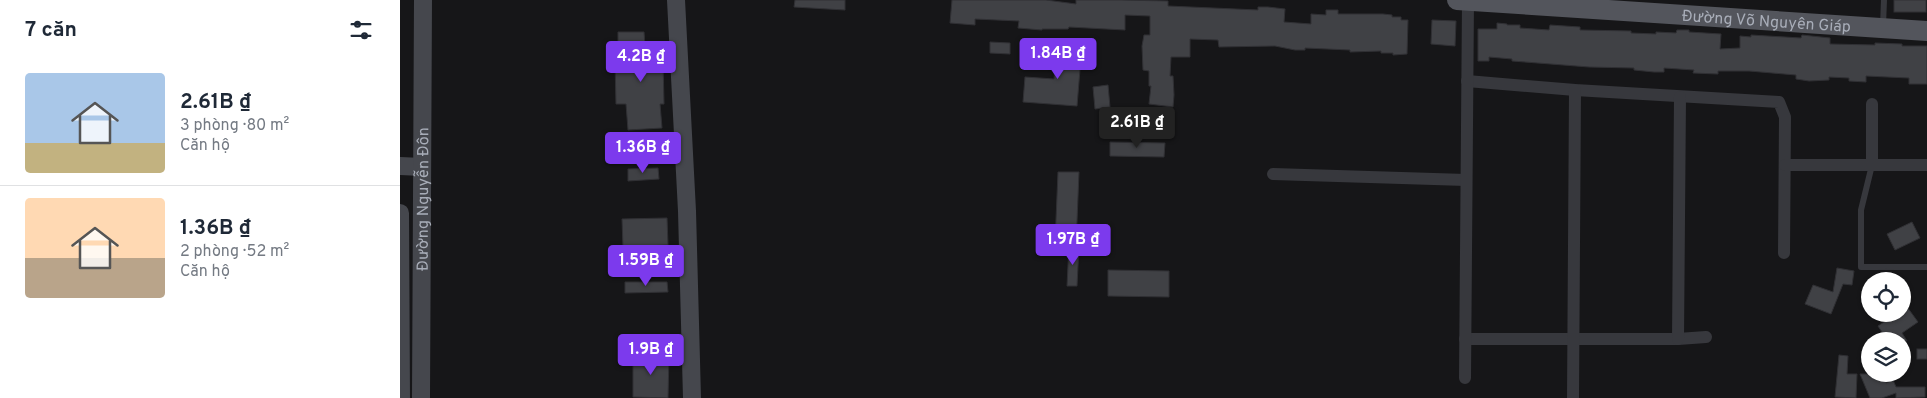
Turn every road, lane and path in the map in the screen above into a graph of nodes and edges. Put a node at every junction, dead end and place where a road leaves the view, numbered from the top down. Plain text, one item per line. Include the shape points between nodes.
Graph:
1 (422, 0) edge
2 (676, 0) edge
3 (1464, 0) edge
4 (1884, 0) edge
5 (1607, 5) edge
6 (1883, 28) junction
7 (1927, 31) edge
8 (1467, 81) junction
9 (1574, 90) junction
10 (1680, 97) junction
11 (1872, 104) dead end
12 (1785, 165) junction
13 (1872, 165) junction
14 (1927, 165) edge
15 (400, 166) edge
16 (422, 167) junction
17 (1273, 174) dead end
18 (1466, 180) junction
19 (400, 213) edge
20 (1784, 253) dead end
21 (1927, 267) edge
22 (1706, 337) dead end
23 (1465, 339) junction
24 (1573, 339) junction
25 (1678, 339) junction
26 (401, 378) edge
27 (422, 378) junction
28 (1465, 378) dead end
29 (401, 398) edge
30 (422, 398) edge
31 (692, 398) edge
32 (1573, 398) edge

1 - 16 main road, Đường Nguyễn Đôn
2 - 31 main road via 687,211
3 - 5 main road, Đường Võ Nguyên Giáp
3 - 8 street
4 - 6 lane
5 - 6 main road, Đường Võ Nguyên Giáp
6 - 7 main road, Đường Võ Nguyên Giáp
8 - 9 street
8 - 18 street
9 - 10 street
9 - 24 street
10 - 12 street via 1779,102 1785,117
10 - 25 street
11 - 13 street
12 - 13 street
12 - 20 street
13 - 14 street
13 - 21 lane via 1861,210 1862,267
15 - 16 main road
16 - 27 main road, Đường Nguyễn Đôn
17 - 18 street
18 - 23 street
19 - 26 main road, Đường Nguyễn Đôn
22 - 25 street
23 - 24 street
23 - 28 street
24 - 25 street
24 - 32 street
26 - 27 main road
26 - 29 main road, Đường Nguyễn Đôn
27 - 30 main road, Đường Nguyễn Đôn

